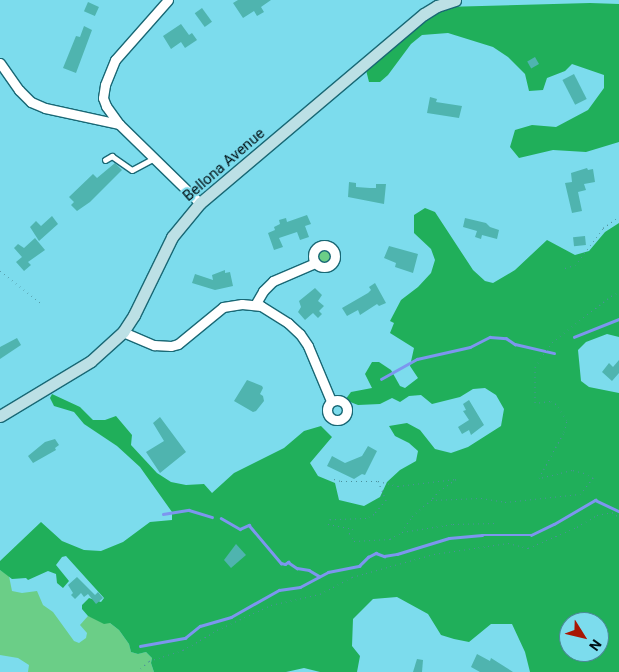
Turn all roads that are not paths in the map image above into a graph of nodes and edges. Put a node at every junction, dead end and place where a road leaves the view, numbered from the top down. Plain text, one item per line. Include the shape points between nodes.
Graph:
1 (168, 0) edge
2 (454, 0) edge
3 (0, 63) edge
4 (119, 124) junction
5 (156, 158) junction
6 (105, 160) dead end
7 (200, 203) junction
8 (315, 263) dead end
9 (255, 305) junction
10 (123, 332) junction
11 (331, 402) dead end
12 (0, 416) edge

1 - 4 street via 122,50 109,73 103,98
2 - 7 main road, Bellona Avenue via 424,14
3 - 4 street via 31,102
4 - 5 street
5 - 6 lane via 132,170 112,156
5 - 7 street
7 - 10 main road, Bellona Avenue via 172,237
8 - 9 street via 273,281
9 - 10 street via 223,308 178,344 171,346 154,345
9 - 11 street via 274,314 300,334
10 - 12 main road, Bellona Avenue via 91,361

